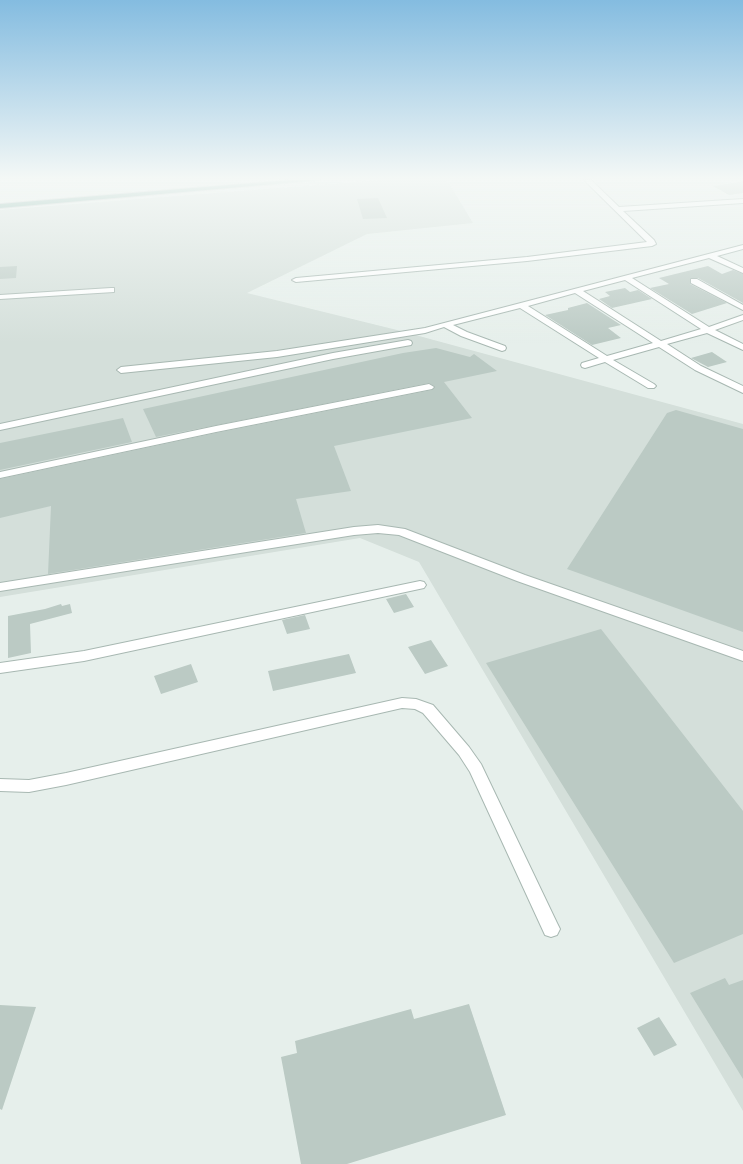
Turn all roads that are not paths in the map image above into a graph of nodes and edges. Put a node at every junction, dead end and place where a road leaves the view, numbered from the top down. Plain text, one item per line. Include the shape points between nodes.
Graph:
1 (644, 234) edge
2 (743, 247) edge
3 (709, 255) junction
4 (743, 271) edge
5 (625, 277) junction
6 (296, 280) dead end
7 (694, 281) dead end
8 (111, 290) dead end
9 (578, 291) junction
10 (0, 297) edge
11 (524, 306) junction
12 (743, 308) edge
13 (743, 317) edge
14 (446, 325) junction
15 (708, 330) junction
16 (408, 343) dead end
17 (659, 344) junction
18 (743, 347) edge
19 (502, 348) dead end
20 (604, 358) junction
21 (585, 365) dead end
22 (121, 370) dead end
23 (651, 386) dead end
24 (429, 387) dead end
25 (743, 390) edge
26 (0, 427) edge
27 (0, 475) edge
28 (420, 585) dead end
29 (0, 587) edge
30 (743, 656) edge
31 (0, 668) edge
32 (0, 785) edge
33 (551, 929) dead end

1 - 6 street via 652,244 527,259
2 - 3 street
3 - 4 street
3 - 5 street
5 - 9 street
5 - 15 street
7 - 12 street
8 - 10 street
9 - 11 street
9 - 17 street
11 - 14 street
11 - 20 street
13 - 15 street
14 - 19 street
14 - 22 street via 277,354
15 - 17 street
15 - 18 street
16 - 26 street via 333,356
17 - 20 street
17 - 25 street via 698,368
20 - 21 street
20 - 23 street
24 - 27 street
28 - 31 street via 84,656
29 - 30 street via 378,529 401,532 521,578
32 - 33 street via 29,786 66,779 402,703 416,704 428,709 476,768

